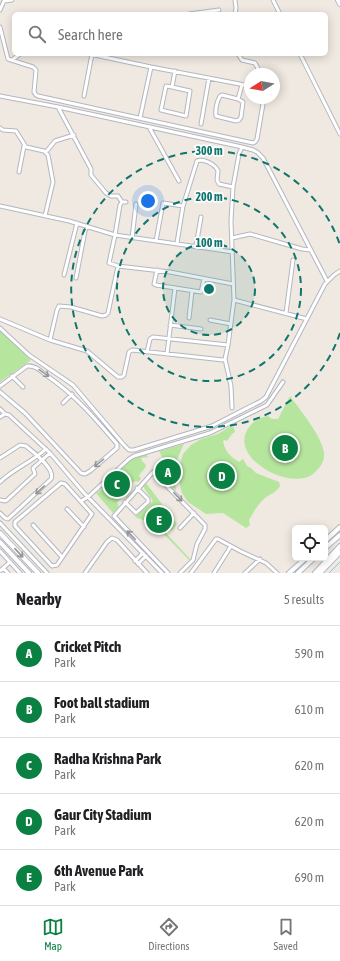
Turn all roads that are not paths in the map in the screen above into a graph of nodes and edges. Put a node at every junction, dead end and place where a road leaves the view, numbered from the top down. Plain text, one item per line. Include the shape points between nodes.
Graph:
1 (12, 0) edge
2 (235, 0) edge
3 (273, 0) edge
4 (338, 0) edge
5 (340, 4) edge
6 (0, 10) edge
7 (219, 10) dead end
8 (204, 12) edge
9 (235, 12) edge
10 (279, 12) edge
11 (0, 27) edge
12 (17, 56) edge
13 (91, 56) edge
14 (100, 56) edge
15 (239, 56) edge
16 (301, 56) edge
17 (12, 60) junction
18 (150, 67) junction
19 (258, 68) edge
20 (175, 71) junction
21 (208, 78) junction
22 (242, 85) joint
23 (172, 87) junction
24 (0, 96) edge
25 (84, 96) dead end
26 (238, 99) junction
27 (263, 104) edge
28 (58, 107) junction
29 (140, 118) junction
30 (201, 124) dead end
31 (0, 128) edge
32 (149, 128) junction
33 (340, 134) edge
34 (74, 135) junction
35 (24, 146) junction
36 (242, 147) junction
37 (46, 152) junction
38 (19, 172) dead end
39 (179, 181) dead end
40 (233, 187) junction
41 (122, 202) junction
42 (126, 202) dead end
43 (136, 204) dead end
44 (0, 206) edge
45 (183, 206) junction
46 (46, 216) junction
47 (201, 217) dead end
48 (77, 223) junction
49 (86, 226) junction
50 (115, 235) junction
51 (132, 238) junction
52 (232, 238) junction
53 (156, 241) junction
54 (177, 243) junction
55 (196, 246) junction
56 (311, 250) junction
57 (233, 252) junction
58 (293, 260) dead end
59 (118, 266) junction
60 (157, 270) junction
61 (340, 271) edge
62 (64, 275) dead end
63 (76, 278) dead end
64 (204, 279) junction
65 (327, 281) junction
66 (233, 284) junction
67 (175, 288) junction
68 (192, 291) junction
69 (234, 300) junction
70 (286, 313) junction
71 (189, 318) dead end
72 (307, 319) junction
73 (0, 320) edge
74 (210, 320) dead end
75 (4, 321) junction
76 (231, 324) junction
77 (170, 325) junction
78 (0, 326) edge
79 (201, 329) dead end
80 (169, 339) junction
81 (50, 340) junction
82 (228, 345) junction
83 (147, 352) junction
84 (167, 354) junction
85 (225, 359) junction
86 (12, 376) junction
87 (283, 382) dead end
88 (0, 386) edge
89 (23, 387) dead end
90 (0, 392) edge
91 (72, 394) junction
92 (63, 403) dead end
93 (232, 408) dead end
94 (0, 409) edge
95 (5, 414) junction
96 (0, 417) edge
97 (43, 433) junction
98 (36, 439) junction
99 (46, 449) junction
100 (50, 453) junction
101 (38, 456) junction
102 (0, 458) edge
103 (42, 460) junction
104 (0, 482) edge
105 (138, 488) junction
106 (84, 493) junction
107 (88, 497) junction
108 (80, 499) junction
109 (0, 500) edge
110 (125, 502) junction
111 (67, 509) dead end
112 (0, 513) edge
113 (194, 513) junction
114 (0, 522) edge
115 (33, 525) dead end
116 (84, 527) junction
117 (340, 527) edge
118 (180, 528) dead end
119 (0, 532) edge
120 (340, 535) edge
121 (328, 538) edge
122 (0, 542) edge
123 (328, 545) edge
124 (231, 546) junction
125 (340, 546) edge
126 (143, 547) junction
127 (0, 551) edge
128 (141, 551) junction
129 (340, 552) edge
130 (146, 556) junction
131 (62, 557) junction
132 (260, 559) junction
133 (135, 561) junction
134 (303, 561) edge
135 (311, 561) edge
136 (10, 562) junction
137 (138, 564) junction
138 (3, 568) junction
139 (0, 571) edge
140 (275, 572) edge
141 (8, 573) edge
142 (20, 573) edge
143 (29, 573) edge
144 (38, 573) edge
145 (47, 573) edge
146 (84, 573) edge
147 (147, 573) edge
148 (162, 573) edge
149 (168, 573) edge
150 (180, 573) edge
151 (191, 573) edge
152 (214, 573) edge
153 (245, 573) edge
154 (289, 573) edge
155 (298, 573) edge
156 (315, 573) edge
157 (320, 573) edge

1 - 6 street via 4,1
2 - 9 street
3 - 10 street
4 - 5 street
7 - 8 street
11 - 17 street via 8,59
12 - 17 street
13 - 25 street
14 - 18 street
15 - 19 street via 242,60 255,63
16 - 33 street
17 - 29 street via 34,68 34,92 37,96
18 - 20 street
18 - 29 street
20 - 21 street
20 - 23 street
21 - 22 street
21 - 30 street
22 - 26 street
23 - 23 street via 166,86 161,110 186,116 190,91
24 - 28 street
26 - 26 street via 220,96 216,116 239,120 243,102
27 - 29 street via 258,139 254,143
28 - 32 street
28 - 34 street
31 - 35 street via 16,131
32 - 36 street
32 - 39 street
34 - 37 street via 55,141
34 - 41 street via 91,169 91,175 108,195 118,196
35 - 37 street
35 - 38 street
36 - 40 street
36 - 56 street via 257,152 263,158
37 - 46 street via 53,182
40 - 45 street via 219,184 218,168 199,159 195,164
40 - 52 street
41 - 42 street
41 - 50 street
43 - 51 street
44 - 46 street
45 - 53 street via 162,203
45 - 54 street
46 - 48 street
47 - 55 street
48 - 49 street
48 - 62 street
49 - 50 street
49 - 63 street
50 - 51 street
50 - 59 street via 109,263
51 - 53 street
52 - 56 street via 250,234
52 - 57 street
53 - 54 street
54 - 55 street
55 - 57 street
56 - 65 street
57 - 66 street
58 - 70 street
59 - 60 street
59 - 81 street via 108,313 102,316 59,306
60 - 64 street
60 - 67 street via 154,285
61 - 65 street
64 - 66 street
64 - 68 street via 201,292
65 - 72 street
66 - 69 street
67 - 68 street
67 - 77 street
68 - 71 street
69 - 70 street
69 - 76 street
70 - 72 street
72 - 78 street via 269,393 261,401 212,426 131,450 73,385 29,355
73 - 75 street
74 - 76 street
75 - 78 street
75 - 81 street
76 - 82 street
77 - 79 street
77 - 80 street
80 - 82 street
80 - 83 street via 150,339
80 - 84 street
81 - 83 street via 87,351 118,377 124,375 130,350
82 - 85 street
83 - 84 street
84 - 85 street
85 - 93 street via 231,386
86 - 88 street
86 - 89 street
86 -> 91 street via 32,365
87 - 107 street via 267,405 210,433 134,456
90 - 97 street
91 - 92 street
91 -> 97 street via 117,444 117,448 85,474 81,473
94 - 95 street
95 - 96 street
95 - 98 street via 12,416
97 - 98 street
98 - 99 street
99 - 100 street
99 - 101 street
100 - 103 street
100 - 106 street
101 - 102 street via 26,446 20,445
101 - 103 street
101 - 104 street
103 - 109 street via 32,468 34,474 7,500
103 -> 112 street via 52,472 52,479 8,519
105 - 110 street
105 - 110 street via 148,502 136,513
105 -> 113 street via 151,472 154,472
106 - 107 street
106 - 108 street
107 - 108 street
107 - 128 street
108 - 116 street via 92,514
108 - 131 street via 61,483 15,522 15,526 51,565 57,565
126 -> 110 street via 114,516
111 - 116 street
113 - 118 street
113 - 150 street via 205,524 205,529 193,560
114 - 145 street
115 - 131 street
116 - 131 street
117 - 121 street
119 -> 144 street
120 - 123 street
122 - 143 street
124 - 132 street
124 - 151 street via 216,539
124 - 152 street
125 - 156 street
126 - 128 street
126 - 149 street
127 - 136 street
128 - 130 street
128 - 133 street
129 - 157 street
130 - 137 street
130 - 148 street
132 - 140 street
132 - 153 street
133 - 137 street
133 - 146 street via 117,540 112,538
134 - 154 street
135 - 155 street
136 - 138 street
136 - 142 street
137 - 147 street
138 - 139 street
138 - 141 street

